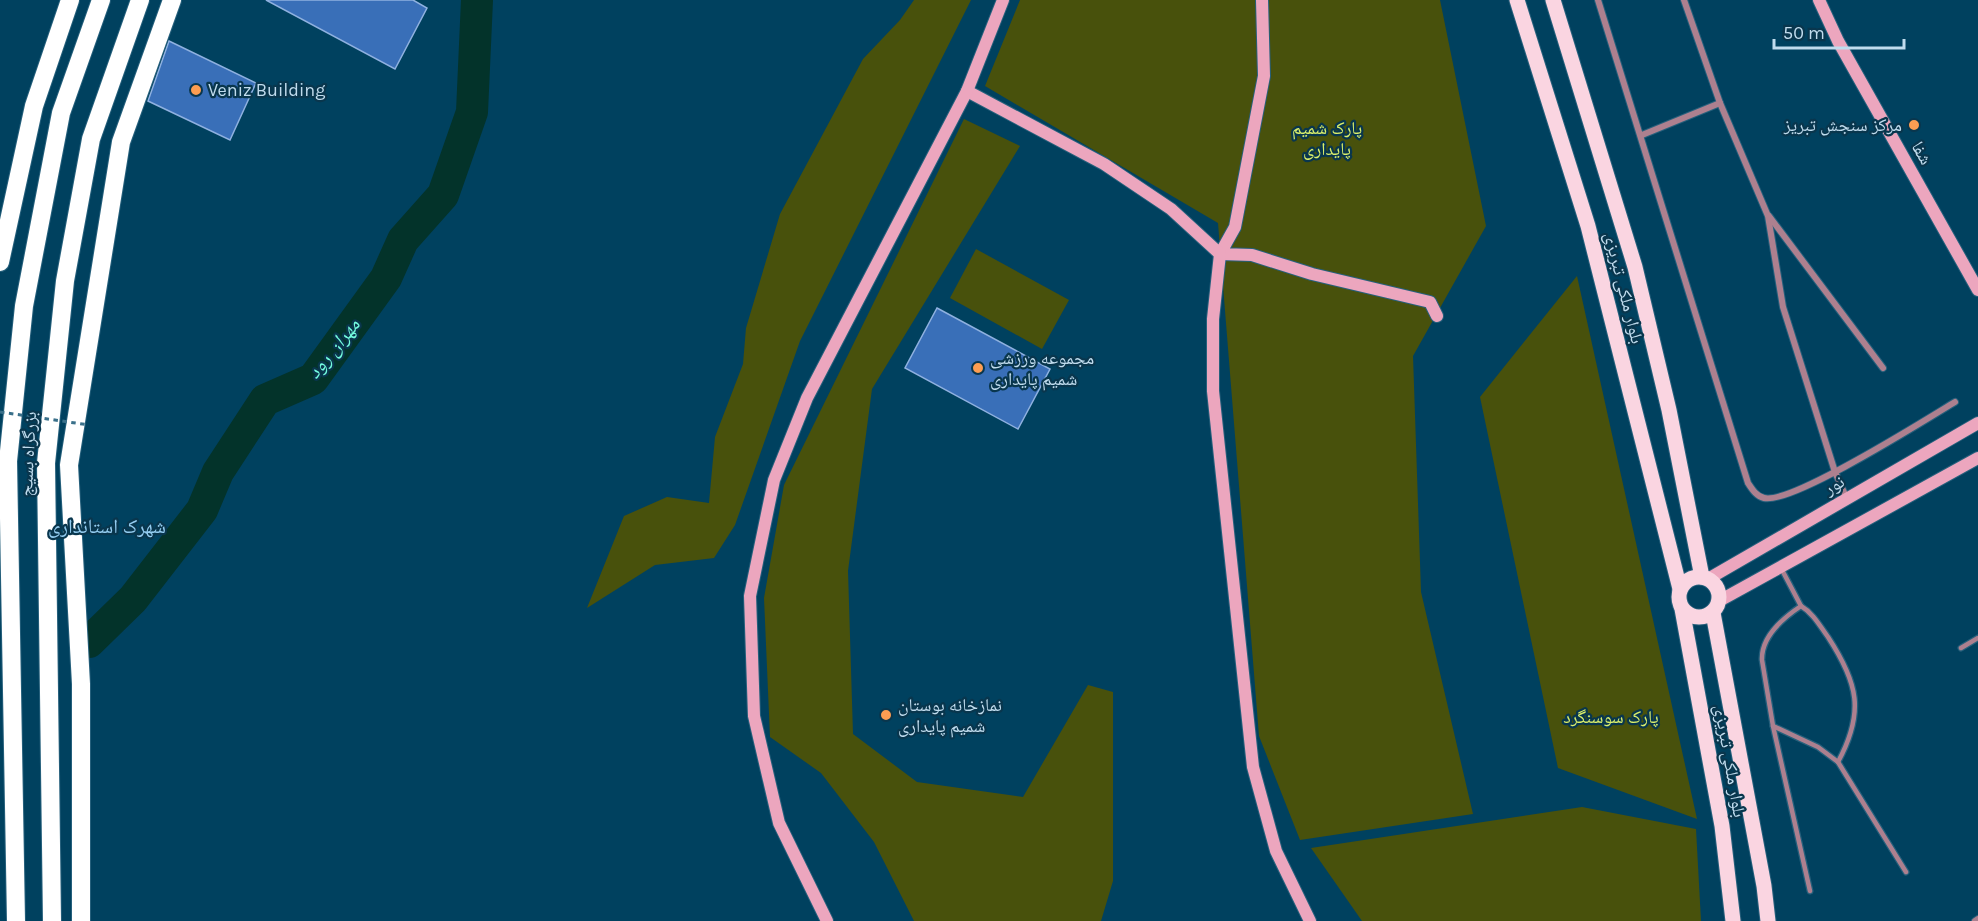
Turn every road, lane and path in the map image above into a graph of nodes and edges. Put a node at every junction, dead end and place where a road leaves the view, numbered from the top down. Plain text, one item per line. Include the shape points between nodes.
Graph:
1 (70, 0) edge
2 (101, 0) edge
3 (140, 0) edge
4 (172, 0) edge
5 (1003, 0) edge
6 (1262, 0) edge
7 (1516, 0) edge
8 (1553, 0) edge
9 (1598, 0) edge
10 (1684, 0) edge
11 (1819, 0) edge
12 (967, 90) junction
13 (1720, 103) junction
14 (34, 106) junction
15 (61, 113) junction
16 (1642, 135) junction
17 (1768, 216) junction
18 (1220, 254) junction
19 (0, 262) edge
20 (1978, 290) edge
21 (1437, 316) dead end
22 (1883, 368) dead end
23 (1955, 402) dead end
24 (0, 412) edge
25 (1978, 423) edge
26 (89, 425) dead end
27 (1978, 458) edge
28 (46, 464) junction
29 (69, 465) junction
30 (1835, 472) junction
31 (1847, 498) junction
32 (1781, 568) junction
33 (1705, 578) junction
34 (1680, 589) junction
35 (1801, 606) junction
36 (1716, 607) junction
37 (1682, 609) junction
38 (1978, 639) edge
39 (1961, 648) dead end
40 (1773, 726) junction
41 (1838, 762) junction
42 (1905, 872) dead end
43 (1810, 891) dead end
44 (16, 921) edge
45 (52, 921) edge
46 (81, 921) edge
47 (827, 921) edge
48 (1310, 921) edge
49 (1733, 921) edge
50 (1768, 921) edge

1 - 14 highway
2 - 15 highway, بزرگراه بسیج
3 - 28 highway, بزرگراه بسیج via 92,139 65,281
4 - 29 highway via 121,142
5 - 12 street
6 - 18 street via 1264,76 1235,227
7 - 34 main road, بلوار ملکى تبریزى via 1588,226
8 - 33 main road, بلوار ملکى تبریزى via 1635,267
9 - 16 street
10 - 13 street
11 - 20 street, شفا via 1838,41
12 - 18 street via 1111,168 1171,209
12 - 47 street via 807,398 774,480 750,596 754,716 779,823
13 - 16 street
13 - 17 street
14 - 15 highway
14 - 19 highway
15 - 44 highway, بزرگراه بسیج via 24,306 9,461
16 - 30 street via 1748,483 1765,498 1778,497
17 - 22 street
17 - 30 street via 1783,307
18 - 21 street via 1252,255 1312,274 1396,292 1430,302
18 - 48 street via 1213,391 1253,767 1276,850
23 - 30 street
24 - 26 path, bridge
25 - 31 street, نور
27 - 32 street
28 - 29 highway
28 - 45 highway, بزرگراه بسیج
29 - 46 highway via 81,684
30 - 31 street
31 - 33 street, نور
32 - 35 lane
32 - 36 street
33 - 34 main road via 1689,579
33 - 36 main road via 1718,588
34 - 37 main road
35 - 40 lane via 1776,626 1761,651
35 - 41 lane via 1814,617 1836,650 1851,681 1856,717
36 - 37 main road via 1707,616 1693,617
36 - 50 main road, بلوار ملکى تبریزى
37 - 49 main road, بلوار ملکى تبریزى via 1722,825
38 - 39 lane
40 - 41 lane via 1818,747
40 - 43 lane
41 - 42 lane

